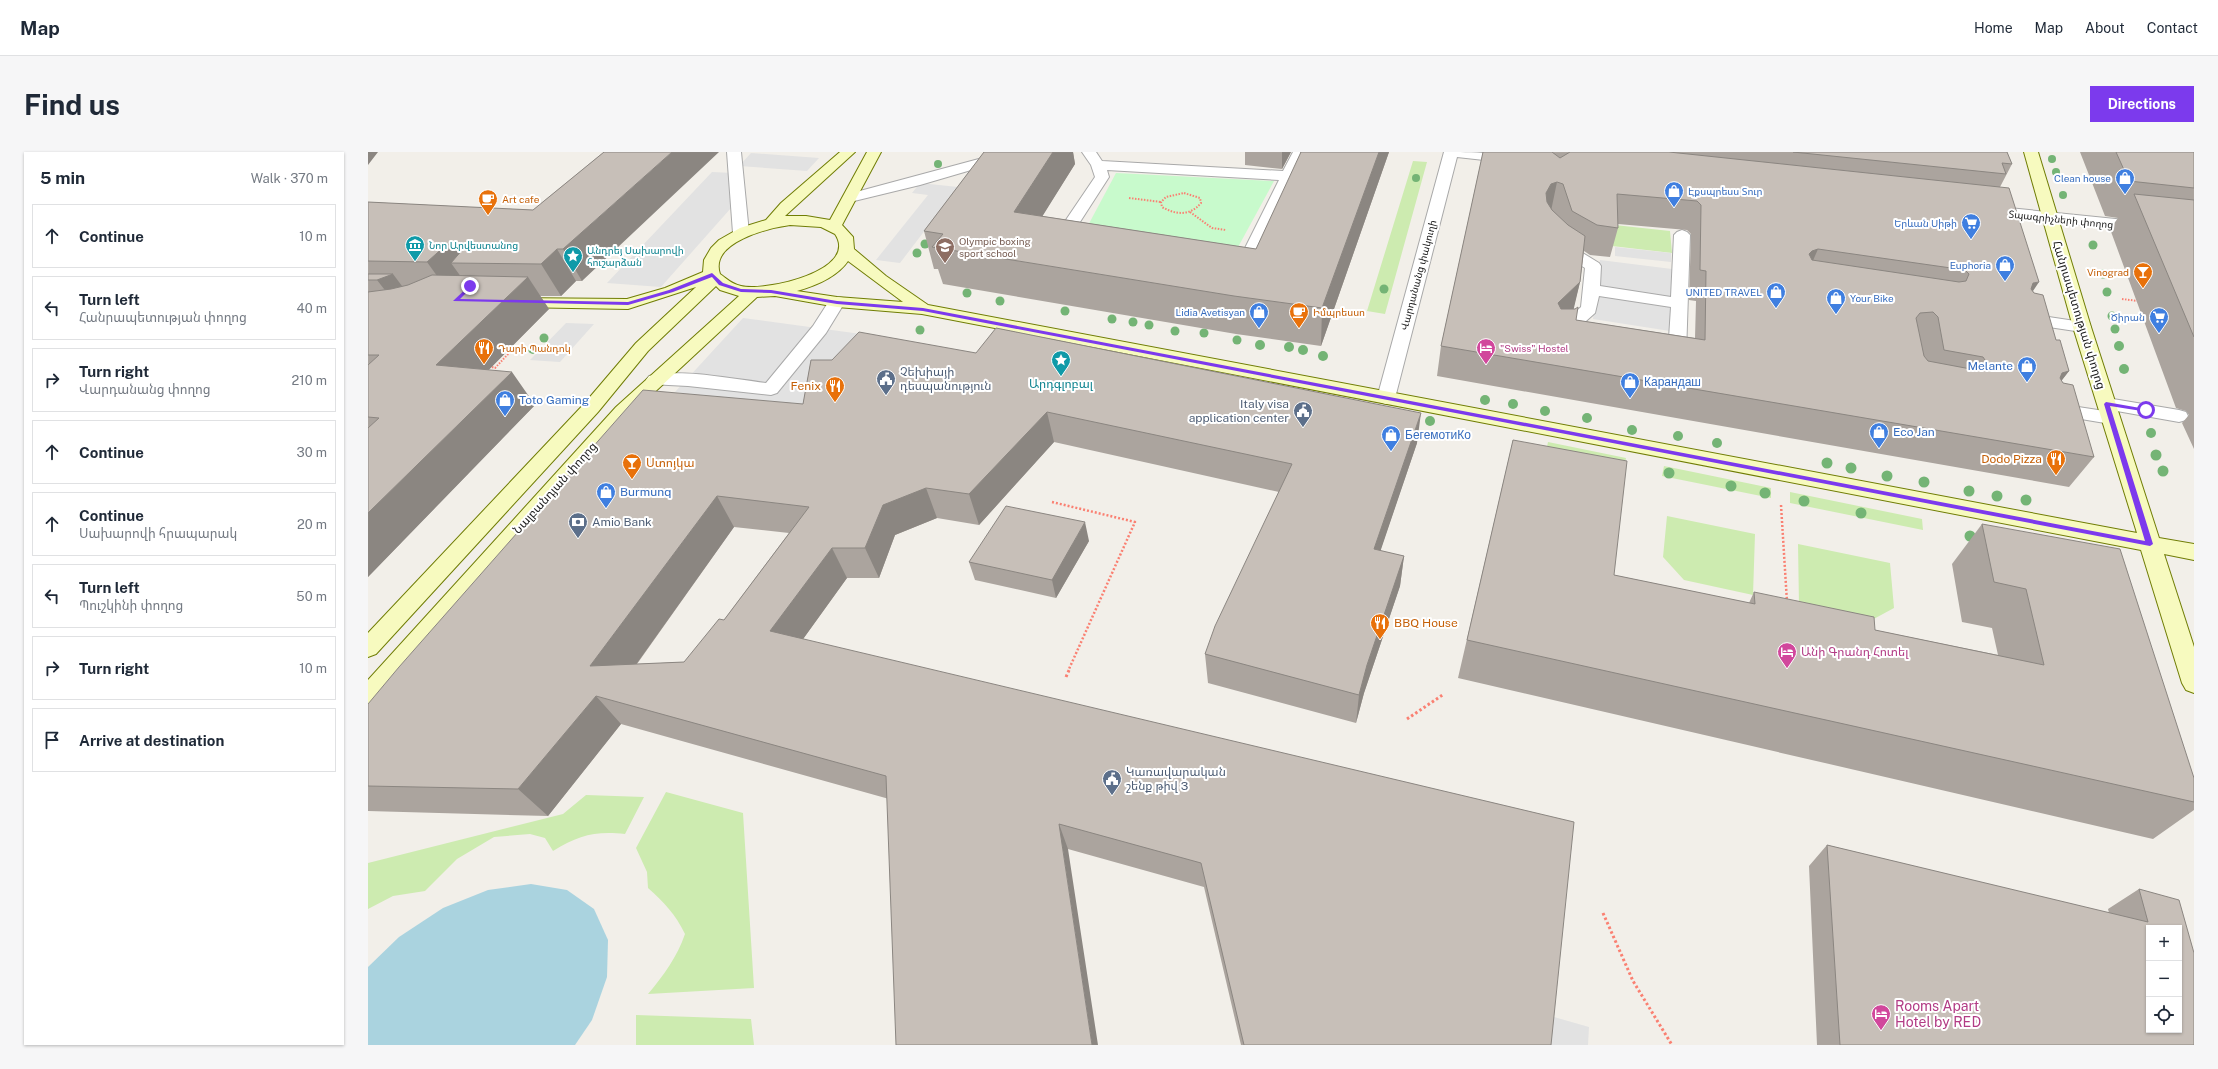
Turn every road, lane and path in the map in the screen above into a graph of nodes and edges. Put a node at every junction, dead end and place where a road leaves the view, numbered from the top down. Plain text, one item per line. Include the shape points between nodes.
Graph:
1 (734, 152) edge
2 (848, 152) edge
3 (874, 152) edge
4 (1089, 152) edge
5 (1300, 152) edge
6 (1450, 152) edge
7 (2031, 152) edge
8 (990, 160) edge
9 (1528, 161) edge
10 (1098, 165) junction
11 (1288, 176) junction
12 (850, 198) junction
13 (1976, 210) edge
14 (1190, 212) junction
15 (2050, 218) junction
16 (772, 223) junction
17 (834, 227) junction
18 (2194, 232) edge
19 (742, 233) junction
20 (1552, 233) edge
21 (1682, 235) dead end
22 (1259, 236) junction
23 (1082, 245) edge
24 (846, 251) junction
25 (1219, 267) edge
26 (714, 276) junction
27 (1592, 290) junction
28 (771, 291) junction
29 (753, 292) junction
30 (2122, 299) dead end
31 (2138, 301) dead end
32 (502, 302) edge
33 (837, 302) junction
34 (1679, 303) junction
35 (923, 309) junction
36 (2021, 318) edge
37 (2082, 327) junction
38 (1562, 334) edge
39 (510, 352) dead end
40 (1677, 354) edge
41 (492, 367) dead end
42 (655, 380) junction
43 (1386, 398) junction
44 (2048, 408) edge
45 (2109, 411) junction
46 (2179, 416) dead end
47 (1052, 502) dead end
48 (1782, 532) dead end
49 (2150, 544) junction
50 (2194, 552) edge
51 (1788, 607) edge
52 (368, 648) edge
53 (1066, 677) dead end
54 (2194, 683) edge
55 (1444, 694) dead end
56 (368, 696) edge
57 (1407, 719) dead end
58 (1603, 913) dead end
59 (1672, 1045) edge

1 - 19 street
2 - 16 street via 786,206
3 - 12 street
4 - 10 street
5 - 11 street
6 - 9 street
6 - 43 street, Վարդանանց փակուղի
7 - 15 street, Հանրապետության փողոց
8 - 12 street
10 - 11 street
10 - 23 street via 1102,177 1059,242
11 - 22 street
12 - 17 street
13 - 15 street, Տպագրիչների փողոց
14 - 14 path via 1168,212 1162,207 1161,202 1174,194 1193,194 1200,198 1201,203
14 - 22 path via 1212,228
15 - 18 street, Տպագրիչների փողոց
15 - 37 street, Հանրապետության փողոց
16 - 17 street via 807,220
16 - 19 street
17 - 24 street via 843,234 847,242
19 - 26 street via 719,249 713,258 710,266
20 - 27 street via 1558,246 1593,266
21 - 34 street
22 - 25 street via 1242,270
24 - 28 street via 840,262 822,275 803,284
24 - 35 street
26 - 29 street via 730,288
26 - 32 street via 628,304
26 - 52 street via 642,347 591,408
27 - 34 street
27 - 38 street via 1589,309
28 - 29 street
28 - 33 street
29 - 42 street, Նալբանդյան փողոց
30 - 31 path
33 - 35 street
33 - 42 street via 820,329 771,389 688,380
34 - 40 street
35 - 43 street
36 - 37 street
37 - 45 street, Հանրապետության փողոց
39 - 41 path via 495,368
42 - 56 street, Նալբանդյան փողոց via 623,411
43 - 49 street
44 - 45 street
45 - 46 street
45 - 49 street, Հանրապետության փողոց
47 - 53 path via 1135,522
48 - 51 path
49 - 50 street
49 - 54 street, Հանրապետության փողոց
55 - 57 path
58 - 59 path via 1616,949 1648,1008

